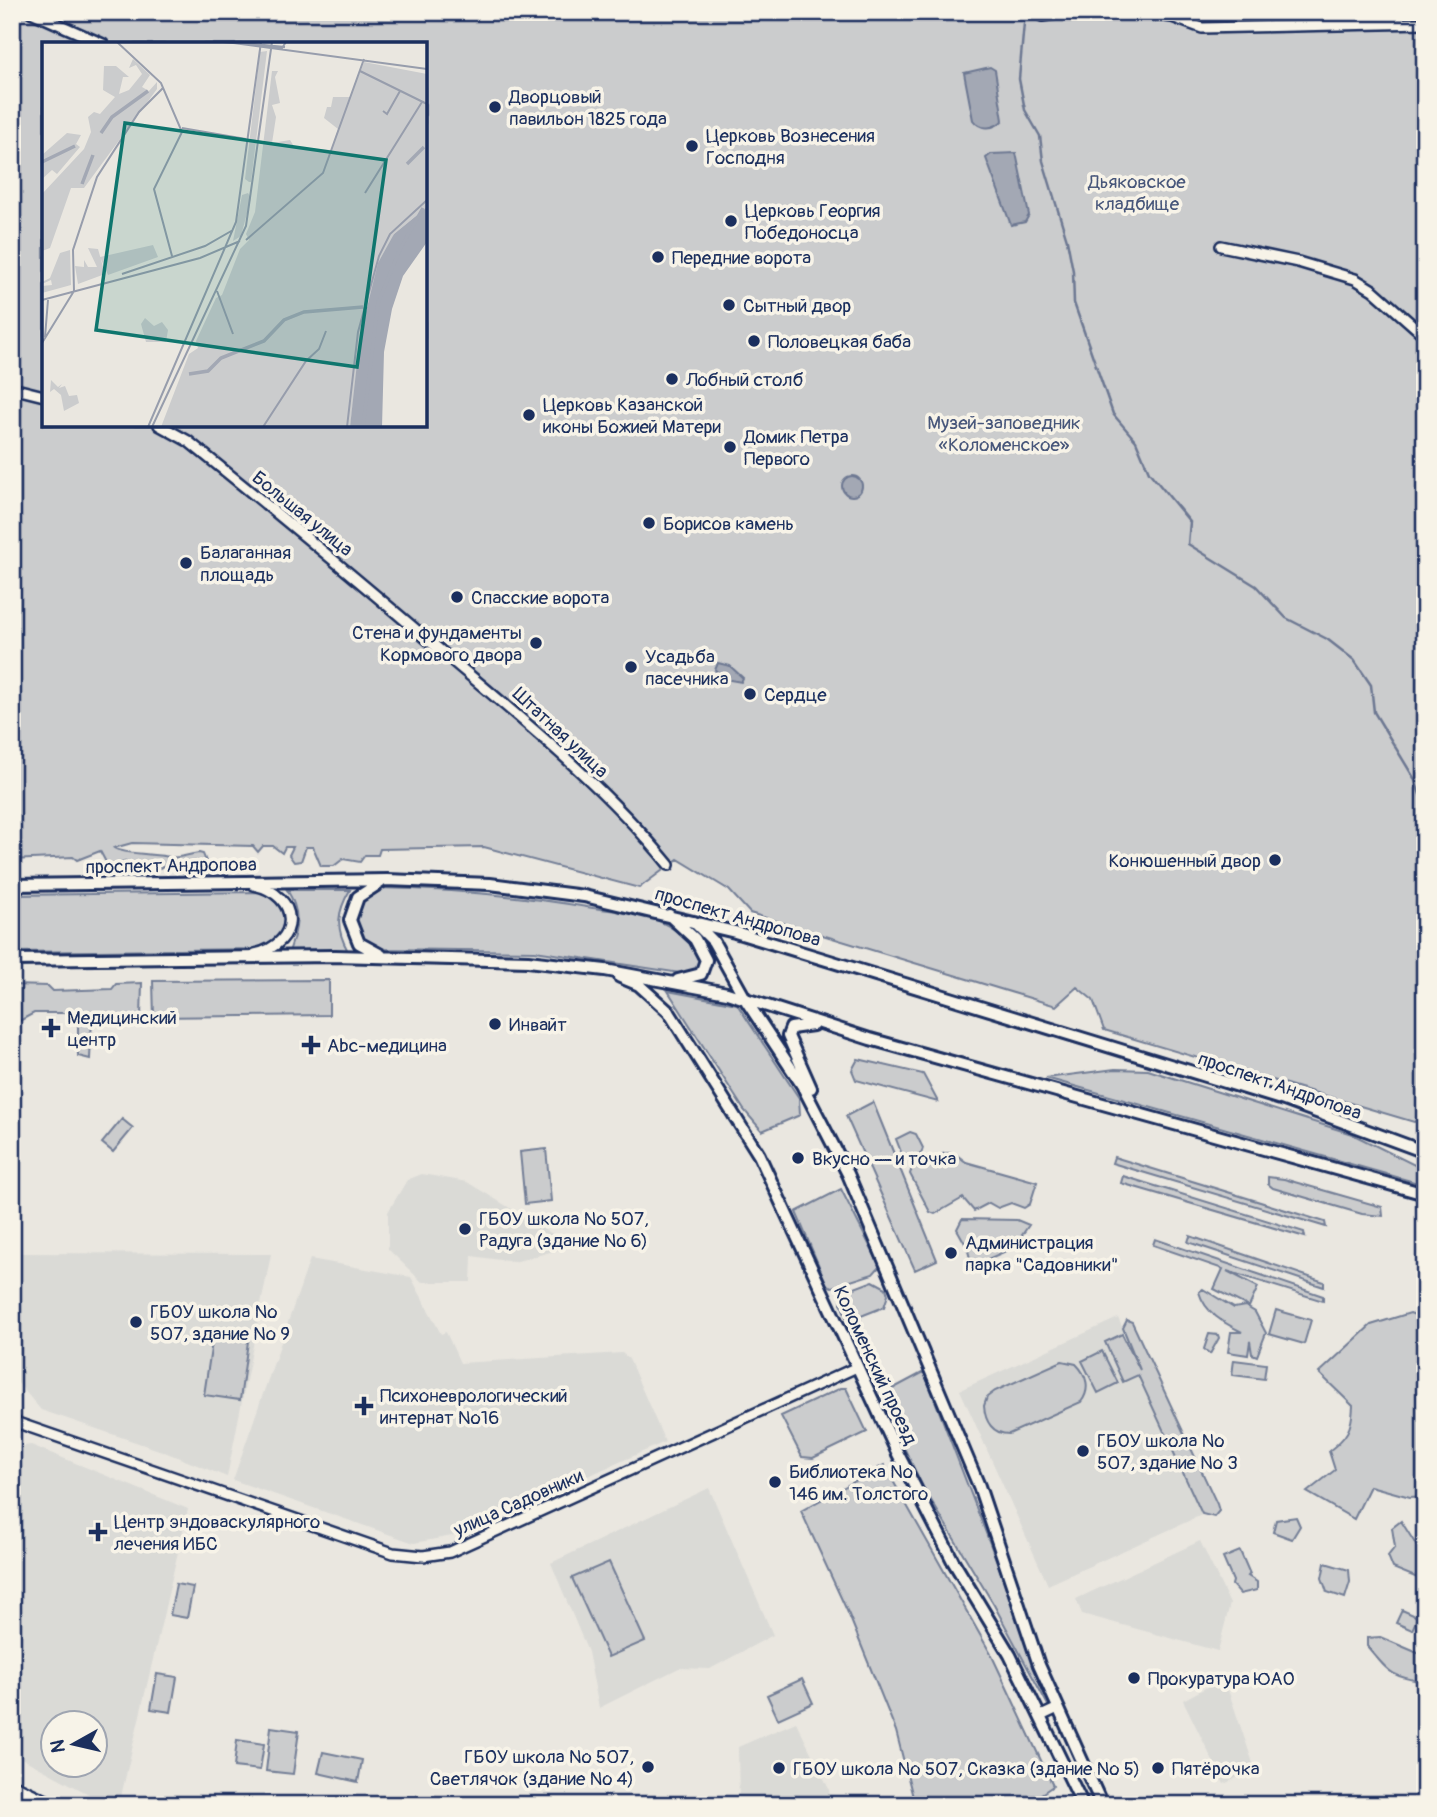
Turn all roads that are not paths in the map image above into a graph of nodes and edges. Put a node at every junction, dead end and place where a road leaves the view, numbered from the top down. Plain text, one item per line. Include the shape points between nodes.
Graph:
1 (31, 12) edge
2 (1035, 12) edge
3 (1070, 12) edge
4 (1139, 12) edge
5 (1425, 23) edge
6 (98, 42) edge
7 (1221, 246) dead end
8 (1425, 336) edge
9 (12, 388) edge
10 (42, 396) edge
11 (163, 427) edge
12 (421, 634) joint
13 (669, 865) dead end
14 (387, 880) junction
15 (239, 881) junction
16 (12, 885) edge
17 (666, 913) junction
18 (693, 920) junction
19 (247, 956) junction
20 (386, 958) junction
21 (12, 960) edge
22 (605, 970) junction
23 (668, 981) junction
24 (747, 1002) junction
25 (823, 1026) junction
26 (811, 1101) junction
27 (1425, 1152) edge
28 (1425, 1194) edge
29 (857, 1367) junction
30 (12, 1413) edge
31 (17, 1421) edge
32 (1058, 1708) junction
33 (1041, 1716) junction
34 (12, 1784) edge
35 (57, 1805) edge
36 (1083, 1805) edge
37 (1102, 1805) edge

1 - 6 street
2 - 3 street via 1042,16
4 - 5 street via 1202,28
7 - 8 street via 1355,279
9 - 10 street
11 - 12 street, Большая улица via 188,441
12 - 13 street, Штатная улица via 542,736
14 - 15 main road, проспект Андропова
14 - 17 main road, проспект Андропова via 500,885
14 - 20 main road via 360,894 350,920 361,945
15 - 16 main road, проспект Андропова
15 - 19 street via 272,890 289,913 281,943 271,951
17 - 18 main road, проспект Андропова
17 - 23 main road via 695,939 706,956 704,971 696,977
18 - 24 main road via 713,941
18 - 27 main road, проспект Андропова via 1284,1100
19 - 20 main road
19 - 21 main road
20 - 22 main road via 528,961
22 - 23 main road
22 - 29 main road, Коломенский проезд via 639,985 669,1012 759,1155
23 - 24 main road via 727,993
24 - 25 main road
24 - 26 main road
25 - 26 main road via 799,1025 788,1030 789,1042 813,1091
25 - 28 main road
26 - 32 main road via 853,1185 979,1486
29 - 31 street, улица Садовники via 450,1552 423,1556 393,1553
29 - 33 main road, Коломенский проезд via 953,1560
30 - 31 street, улица Садовники
32 - 33 street
32 - 37 main road
33 - 36 main road, Коломенский проезд
34 - 35 street

